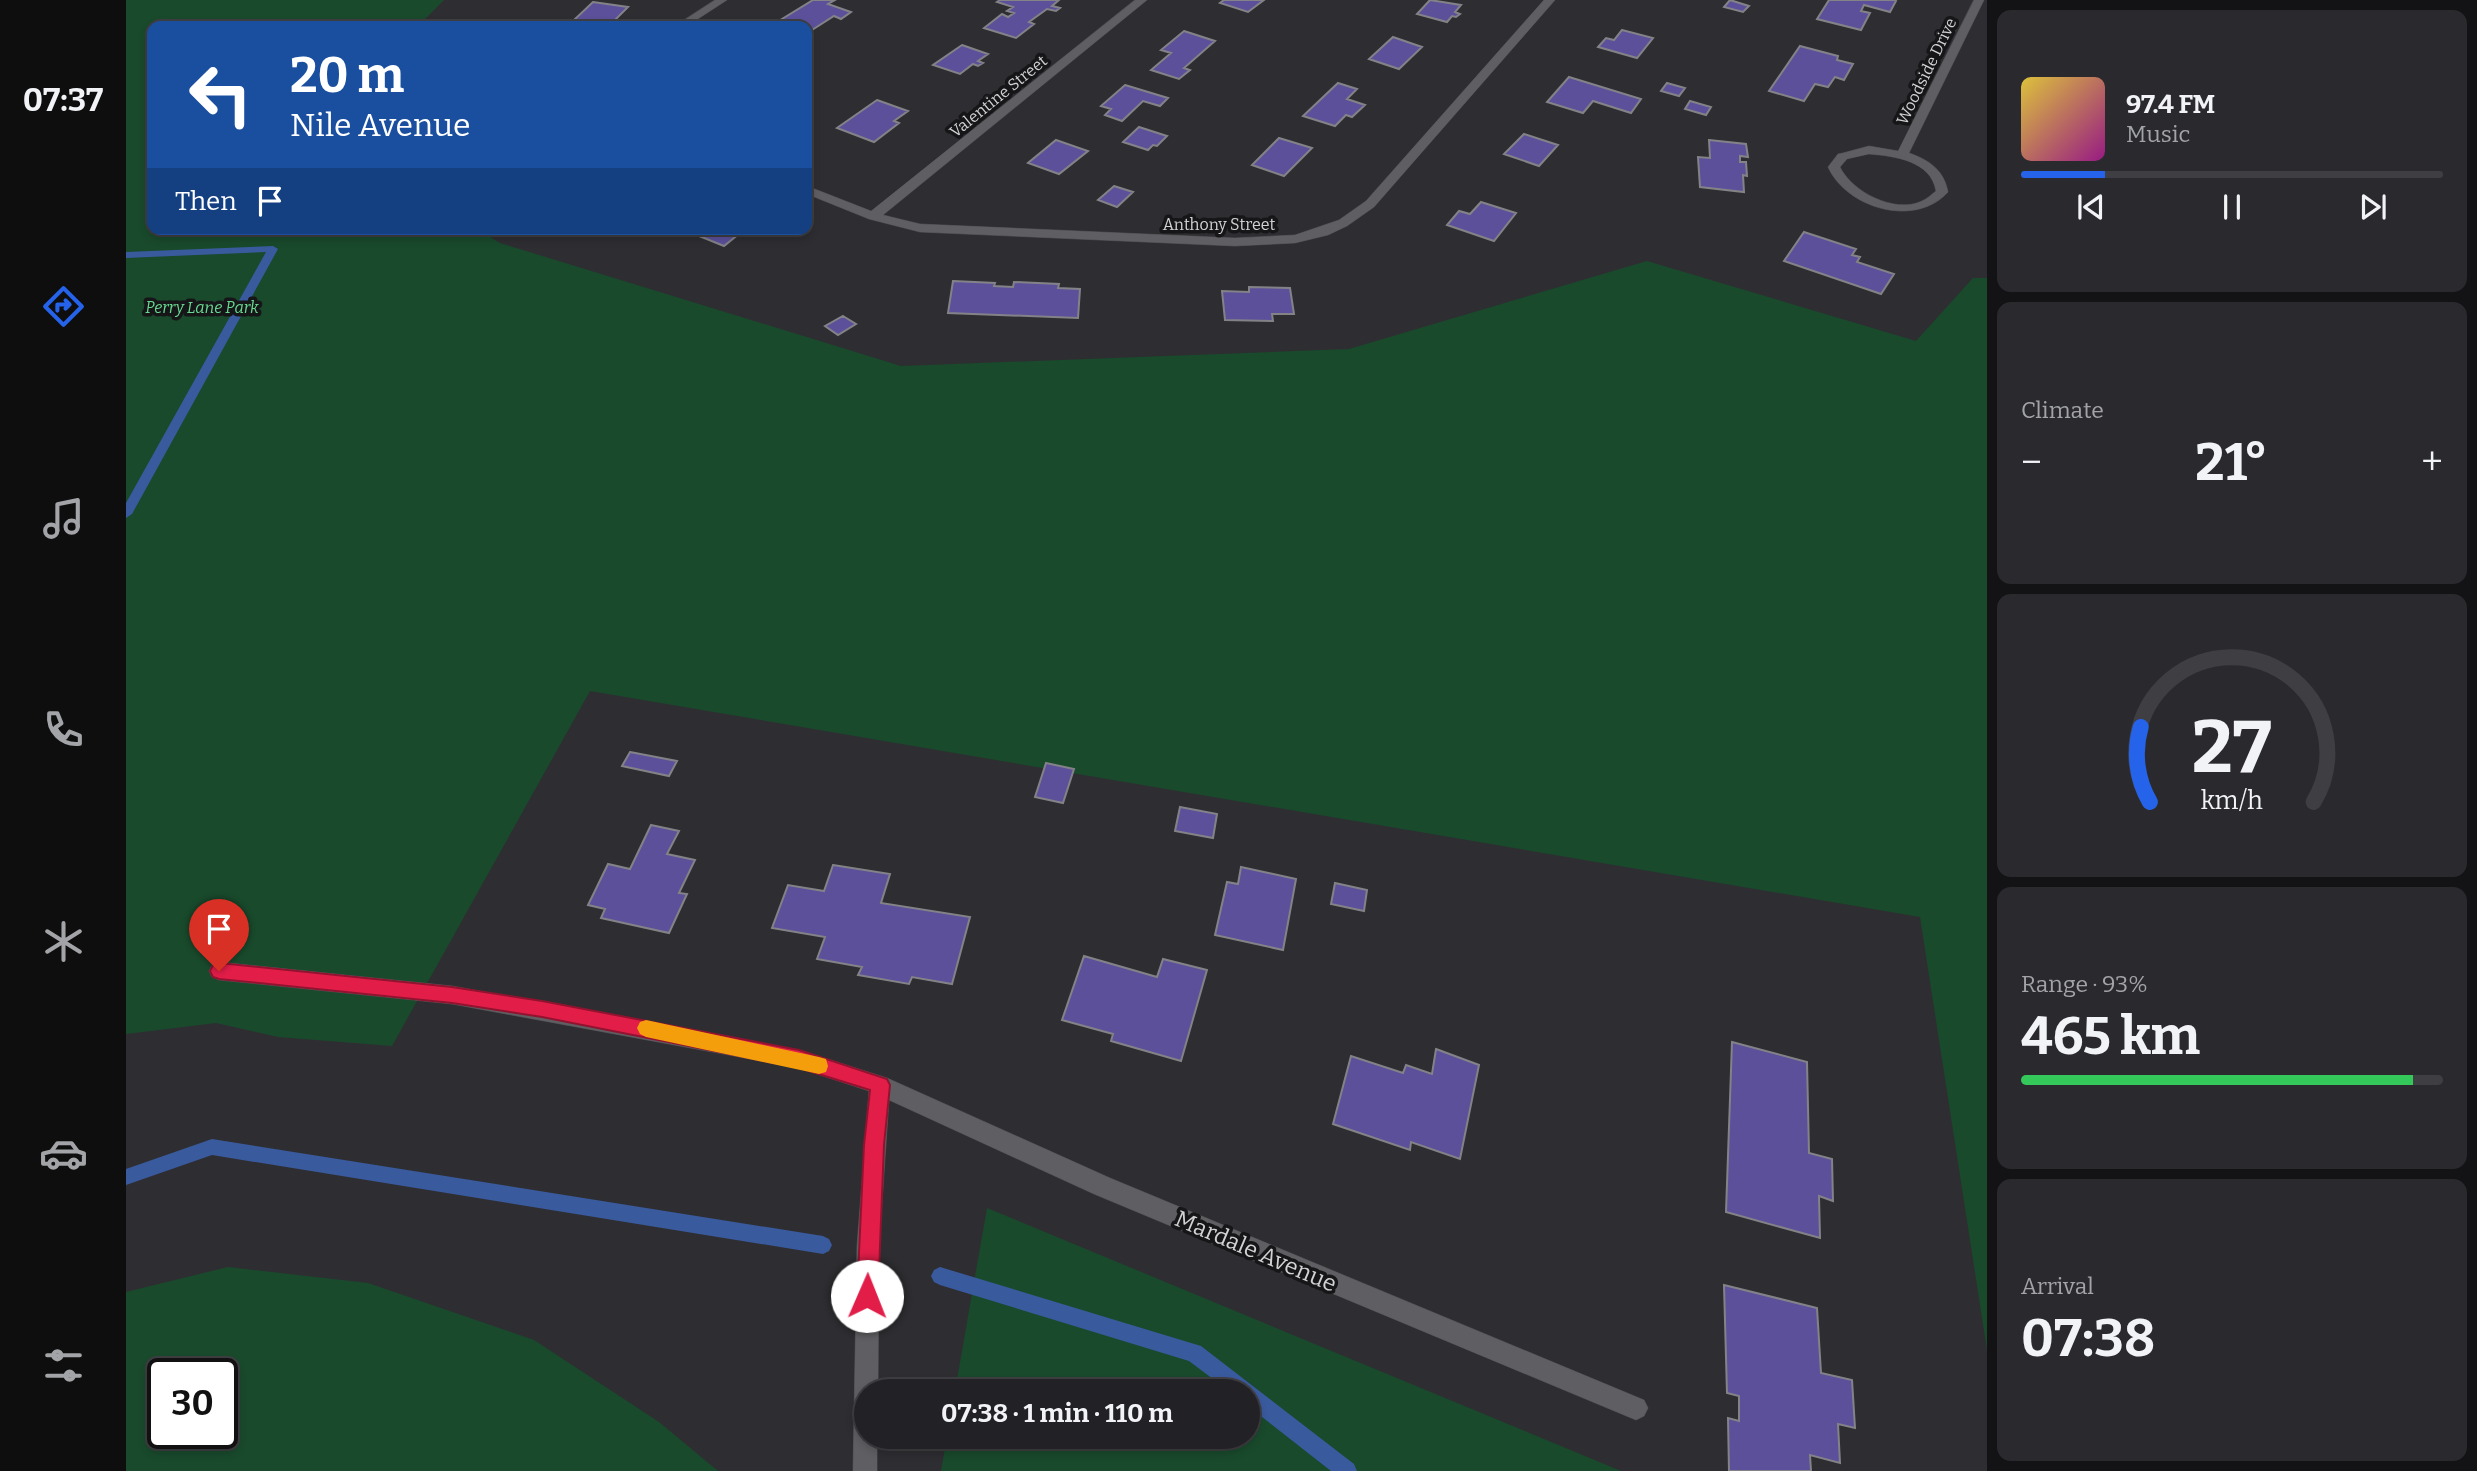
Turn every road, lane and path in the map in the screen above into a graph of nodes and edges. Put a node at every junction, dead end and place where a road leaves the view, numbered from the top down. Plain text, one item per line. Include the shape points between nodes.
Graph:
1 (722, 0) edge
2 (1142, 0) edge
3 (1550, 0) edge
4 (1979, 0) edge
5 (688, 21) edge
6 (1902, 155) junction
7 (812, 192) edge
8 (873, 216) junction
9 (219, 971) dead end
10 (880, 1085) junction
11 (1636, 1408) dead end
12 (865, 1471) edge

1 - 5 street
2 - 8 street, Valentine Street
3 - 8 street, Anthony Street via 1370,204 1323,232 1295,239 1235,242 946,230
4 - 6 street, Woodside Drive
6 - 6 street, Woodside Drive via 1869,150 1851,153 1838,160 1834,170 1845,187 1873,202 1907,207 1934,201 1942,192 1940,180 1922,163
7 - 8 street, Anthony Street
9 - 10 street, Mardale Avenue via 542,1009 799,1059
10 - 11 street, Mardale Avenue via 1115,1191
10 - 12 street via 868,1246

